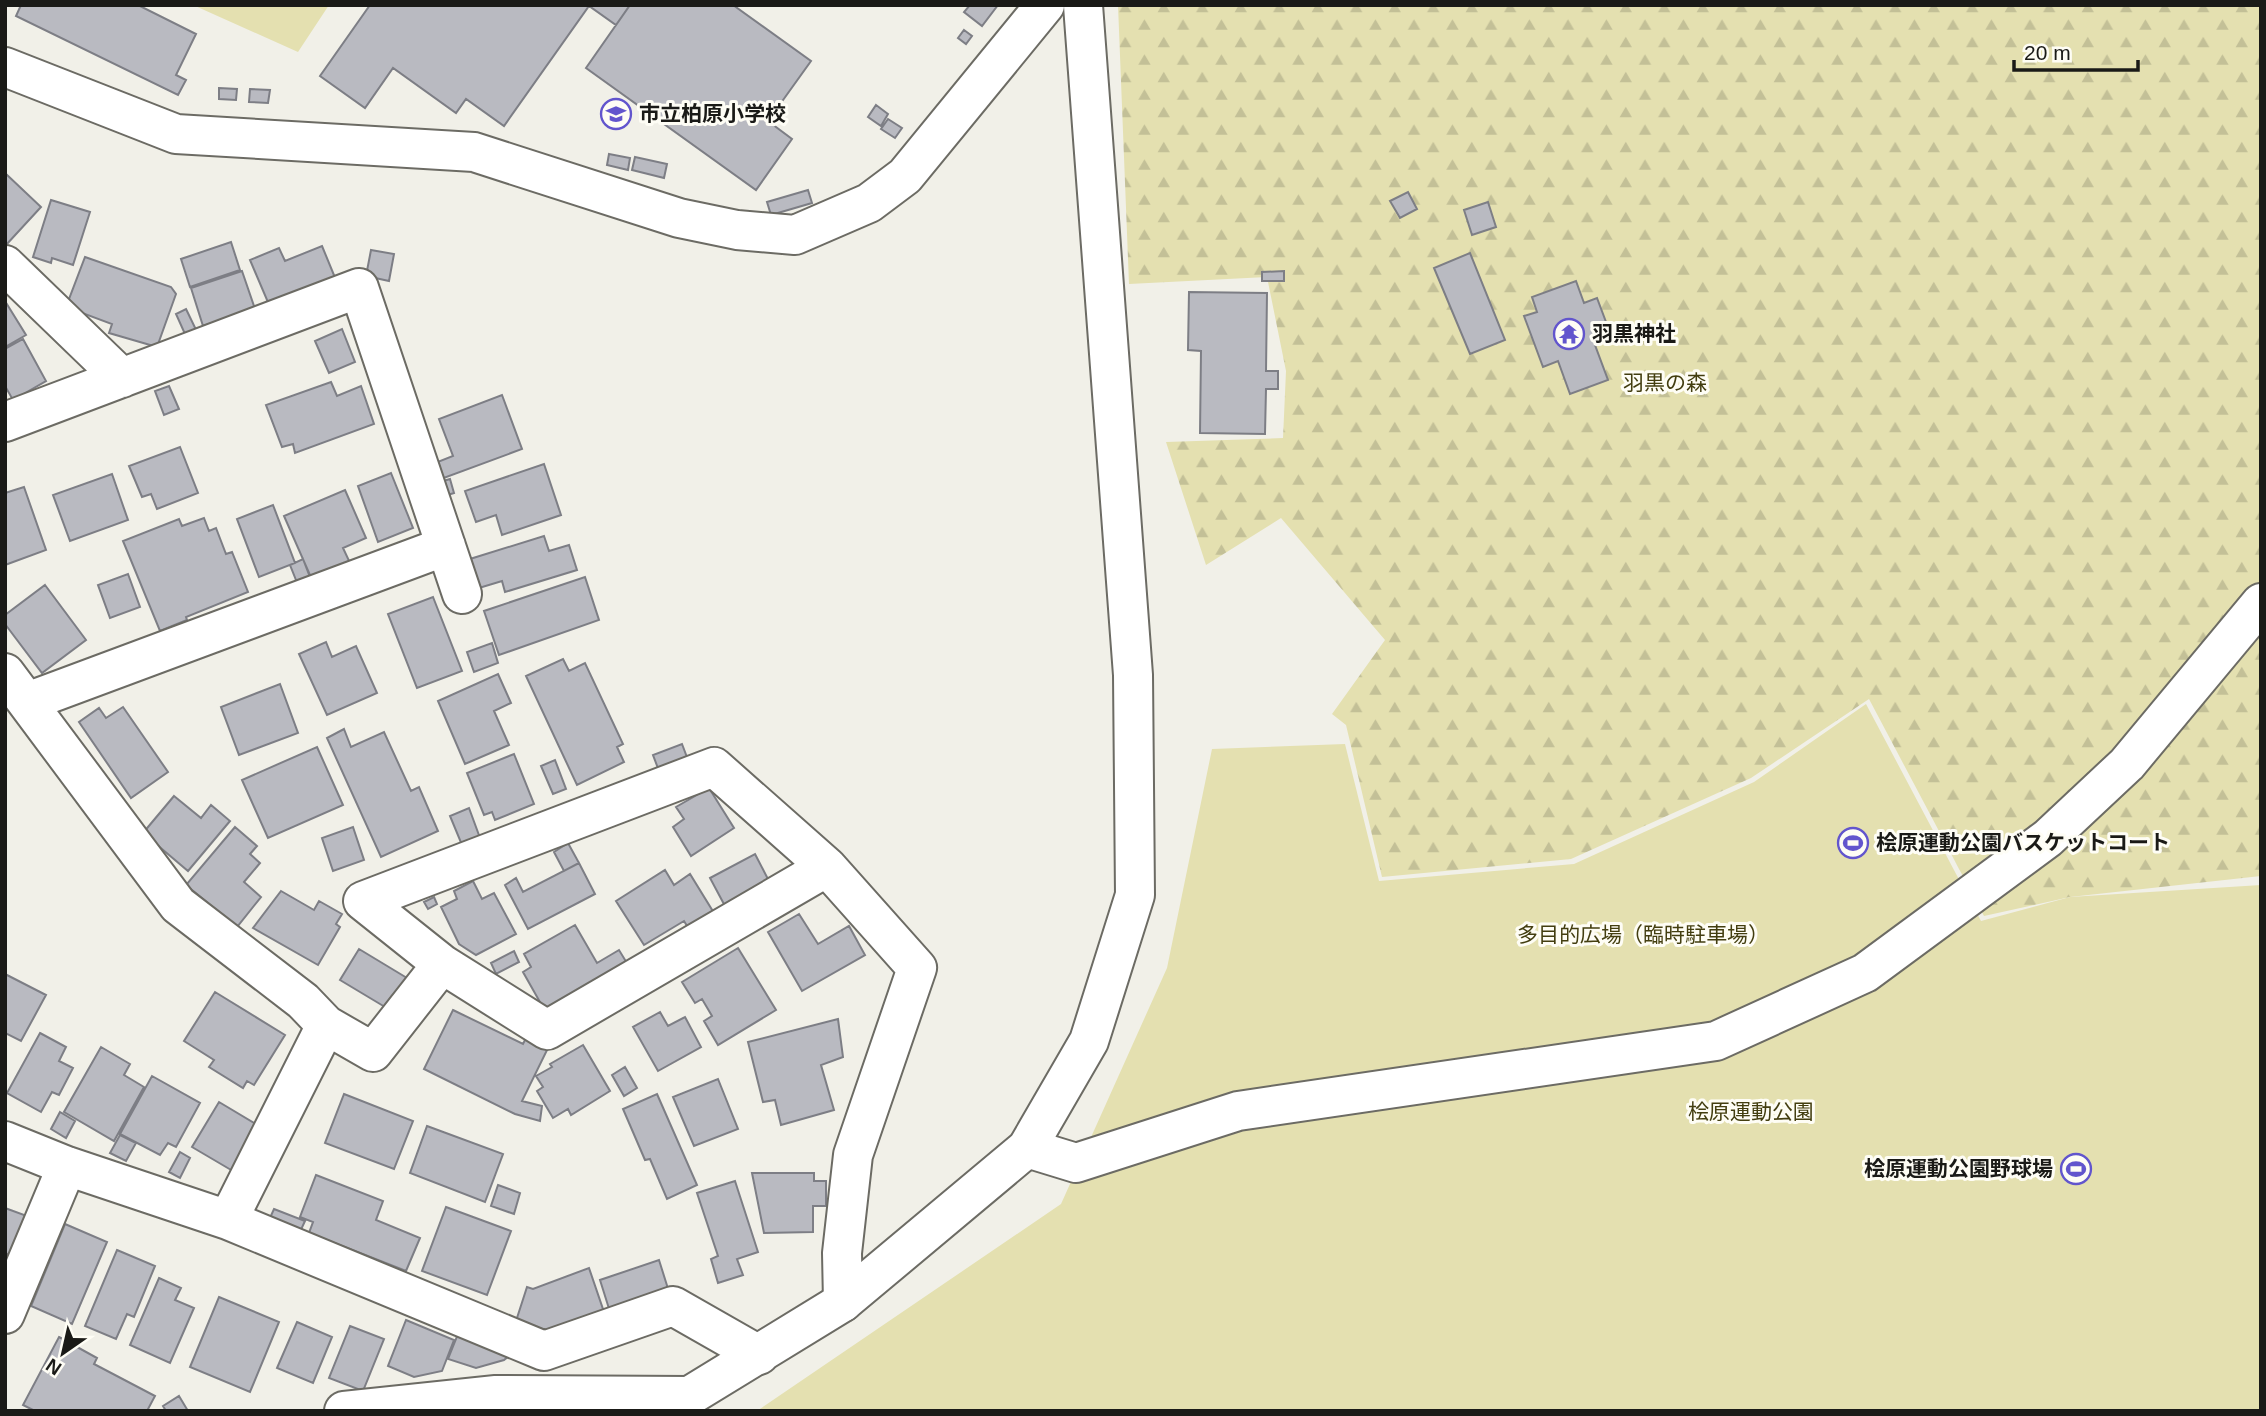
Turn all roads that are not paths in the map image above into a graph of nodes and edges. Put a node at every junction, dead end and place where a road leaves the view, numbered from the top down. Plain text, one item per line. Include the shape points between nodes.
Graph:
1 (1045, 5) edge
2 (1083, 5) edge
3 (5, 67) edge
4 (5, 265) edge
5 (122, 378) junction
6 (5, 422) edge
7 (446, 546) junction
8 (462, 594) dead end
9 (2261, 603) edge
10 (16, 687) edge
11 (827, 867) junction
12 (442, 964) junction
13 (326, 1025) junction
14 (5, 1141) edge
15 (1027, 1148) junction
16 (67, 1166) junction
17 (228, 1220) junction
18 (844, 1302) junction
19 (5, 1314) edge
20 (759, 1355) junction
21 (678, 1403) edge
22 (344, 1411) edge

1 - 3 street via 905,176 869,203 795,235 679,218 474,152 176,134
2 - 15 street via 1133,675 1135,895 1088,1041
4 - 5 street
5 - 6 street
5 - 7 street via 359,288
7 - 8 street
7 - 10 street
9 - 15 street via 2127,764 2048,838 1865,973 1716,1041 1238,1111 1076,1163
10 - 13 street via 178,905 303,1001
11 - 12 street via 547,1030
11 - 12 street via 714,767 363,901
11 - 18 street via 918,968 853,1155 842,1252
12 - 13 street via 373,1052
13 - 17 street
14 - 16 street
15 - 18 street
16 - 17 street
16 - 19 street
17 - 20 street via 544,1351 673,1306
18 - 20 street
20 - 21 street
21 - 22 street via 496,1395

